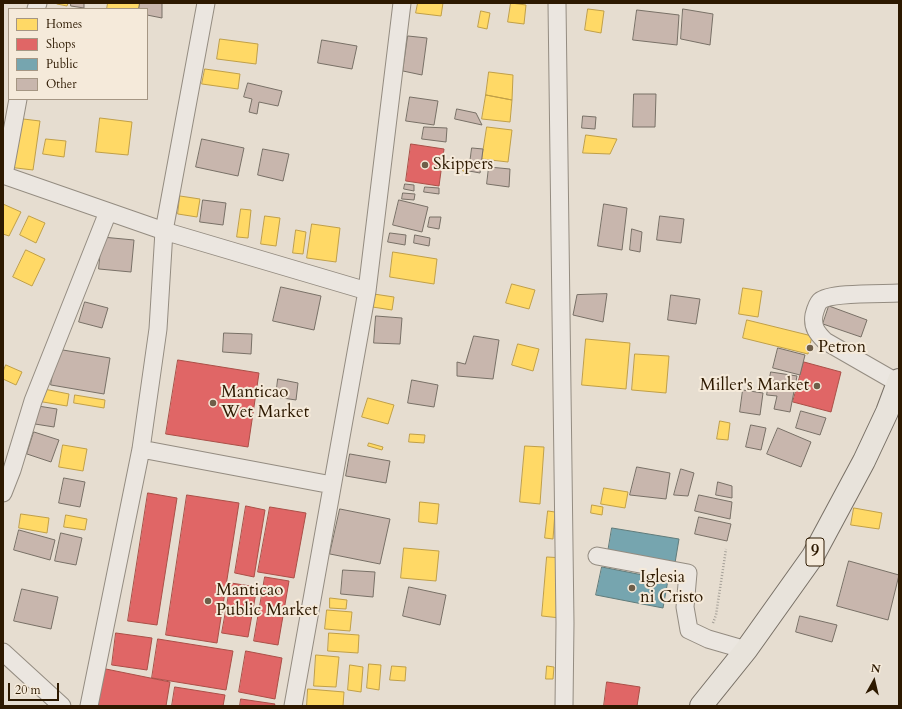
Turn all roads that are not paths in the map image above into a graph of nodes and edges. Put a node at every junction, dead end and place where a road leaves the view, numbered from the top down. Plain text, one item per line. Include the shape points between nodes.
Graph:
1 (206, 3) edge
2 (402, 3) edge
3 (557, 3) edge
4 (18, 100) edge
5 (3, 175) edge
6 (108, 212) junction
7 (164, 231) junction
8 (367, 291) junction
9 (899, 293) edge
10 (898, 382) edge
11 (893, 413) edge
12 (140, 449) junction
13 (332, 485) junction
14 (3, 493) edge
15 (597, 556) dead end
16 (746, 650) junction
17 (3, 652) edge
18 (62, 706) edge
19 (90, 706) edge
20 (293, 706) edge
21 (564, 706) edge
22 (701, 706) edge

1 - 7 street
2 - 8 street
3 - 21 street
4 - 5 street
5 - 6 street
6 - 7 street
6 - 14 street via 33,400
7 - 8 street
7 - 12 street via 158,329
8 - 13 street
9 - 10 street via 832,296 820,301 813,323 825,342
10 - 11 highway, 9
11 - 16 highway, 9 via 813,556
12 - 13 street
12 - 19 street
13 - 20 street
15 - 16 street via 688,573 685,607 689,630 708,639
16 - 22 highway, 9
17 - 18 street

